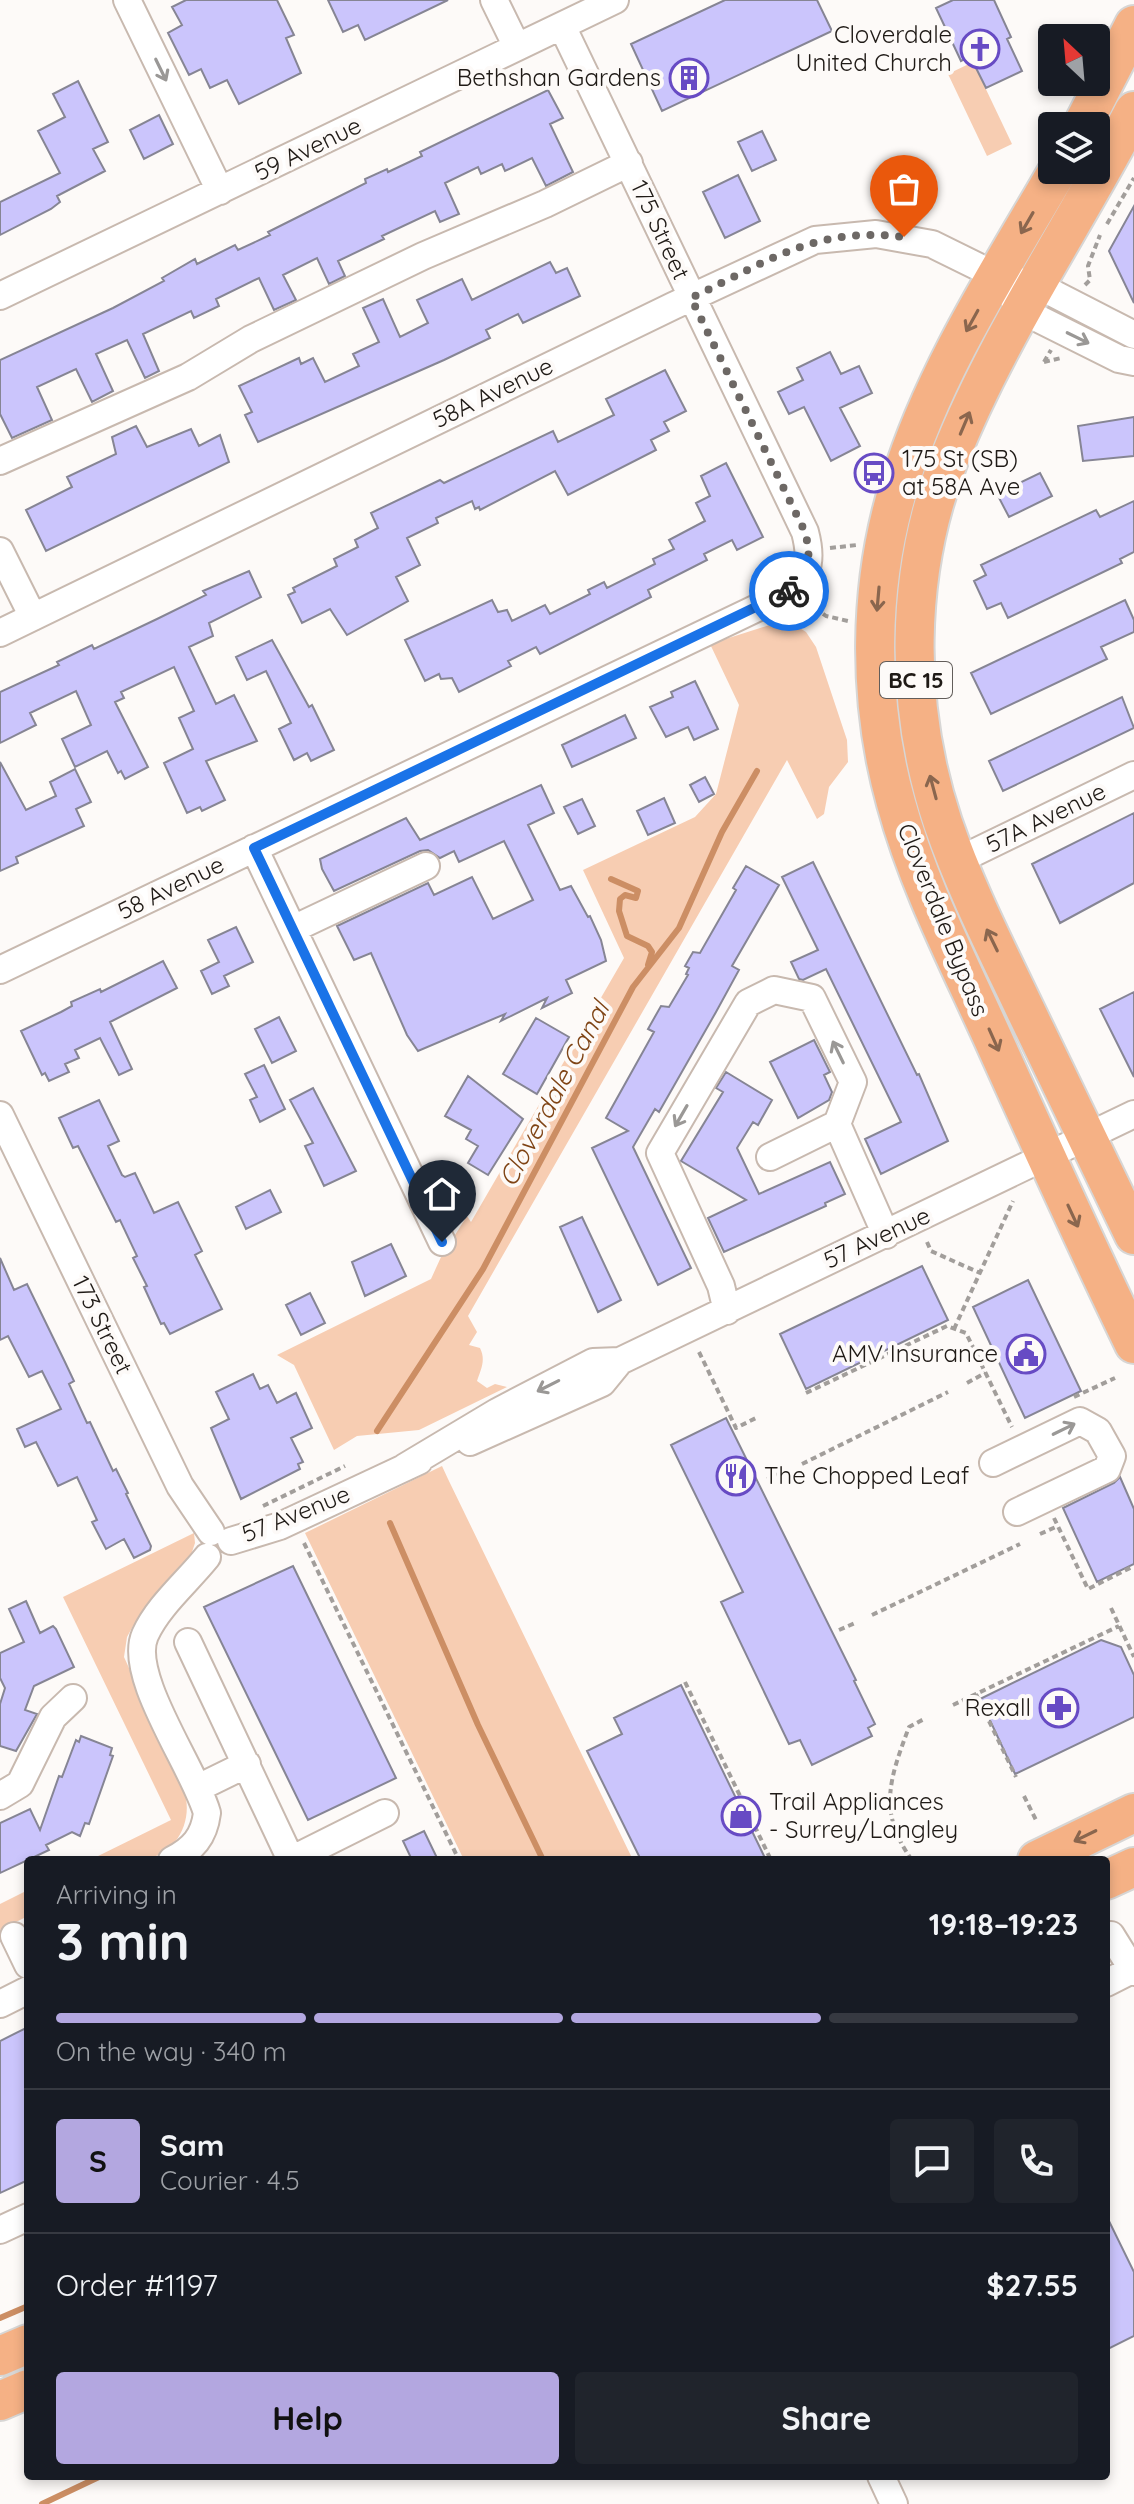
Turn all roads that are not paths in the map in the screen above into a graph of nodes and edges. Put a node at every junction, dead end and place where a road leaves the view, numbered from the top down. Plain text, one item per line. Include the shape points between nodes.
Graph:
1 (127, 0) edge
2 (494, 0) edge
3 (615, 0) edge
4 (1134, 25) edge
5 (562, 26) junction
6 (517, 47) junction
7 (1134, 111) edge
8 (1089, 112) edge
9 (629, 163) junction
10 (1050, 184) edge
11 (220, 191) junction
12 (997, 276) junction
13 (0, 296) edge
14 (691, 298) junction
15 (1030, 298) junction
16 (1134, 335) edge
17 (1134, 362) edge
18 (0, 461) edge
19 (0, 551) edge
20 (808, 567) joint
21 (33, 617) junction
22 (0, 633) edge
23 (1134, 775) edge
24 (254, 848) junction
25 (957, 861) junction
26 (426, 866) dead end
27 (293, 929) junction
28 (0, 970) edge
29 (1134, 1114) edge
30 (0, 1115) edge
31 (837, 1124) junction
32 (1086, 1136) junction
33 (1046, 1156) junction
34 (770, 1157) dead end
35 (886, 1235) junction
36 (1134, 1235) edge
37 (442, 1242) dead end
38 (727, 1311) junction
39 (1134, 1344) edge
40 (993, 1463) dead end
41 (1017, 1512) dead end
42 (216, 1543) junction
43 (188, 1642) dead end
44 (73, 1698) dead end
45 (247, 1764) junction
46 (198, 1788) junction
47 (0, 1796) edge
48 (385, 1813) dead end
49 (1134, 1813) edge
50 (179, 1856) edge
51 (289, 1856) edge
52 (299, 1856) edge
53 (1045, 1856) edge
54 (1134, 1867) edge
55 (1110, 1878) edge
56 (1117, 1932) edge
57 (14, 1937) edge
58 (24, 1957) edge
59 (1133, 1970) edge
60 (1110, 1981) edge
61 (24, 1992) edge
62 (0, 2004) edge
63 (24, 2219) edge
64 (0, 2230) edge
65 (24, 2346) edge
66 (0, 2356) edge
67 (24, 2391) edge
68 (0, 2401) edge
69 (883, 2480) edge
70 (894, 2504) edge

1 -> 11 street
2 - 6 street
3 - 5 street, 59 Avenue
4 - 8 highway
5 - 6 street, 59 Avenue
5 - 9 street, 175 Street
6 - 11 street, 59 Avenue
7 - 15 highway, Cloverdale Bypass / BC 15
9 - 14 street, 175 Street
9 - 18 street via 251,339 188,377
10 -> 12 highway, Cloverdale Bypass / BC 15
11 - 13 street, 59 Avenue
12 - 14 street, 58A Avenue via 932,244 904,237 833,237 797,247
12 - 15 street
12 -> 33 highway, Cloverdale Bypass / BC 15 via 942,377 900,482 877,601 878,696 896,803 917,866
14 - 20 street, 175 Street via 805,532
14 - 21 street, 58A Avenue
15 - 16 street
15 -> 17 street via 1119,359
25 -> 15 highway, Cloverdale Bypass / BC 15 via 922,744 914,641 921,563 949,459
19 - 21 street
20 - 24 street, 58 Avenue via 778,598
21 - 22 street, 58A Avenue
23 - 25 street, 57A Avenue
24 - 27 street
24 - 28 street, 58 Avenue
32 -> 25 highway, Cloverdale Bypass / BC 15
26 - 27 street
27 - 37 street
29 - 32 street, 57 Avenue
30 - 42 street, 173 Street via 180,1486
31 - 34 street
31 - 35 street
31 -> 38 street via 853,1082 812,998 774,990 748,1003 660,1153 721,1286
32 - 33 street, 57 Avenue
32 - 36 highway, Cloverdale Bypass / BC 15
33 - 35 street, 57 Avenue
33 -> 39 highway, Cloverdale Bypass / BC 15
35 - 38 street, 57 Avenue
38 - 42 street, 57 Avenue via 620,1361 602,1383 504,1428 280,1526
40 -> 41 street via 1080,1421 1098,1431 1112,1456 1107,1469
42 - 46 street via 152,1622 141,1647 150,1688
43 - 45 street
44 - 47 street via 53,1717 20,1784
45 - 46 street
45 - 51 street
46 - 50 street via 207,1813 205,1825 200,1838
48 - 52 street
49 -> 53 highway
54 - 55 highway
56 - 59 street
57 - 58 street
59 - 60 street
61 - 62 street
63 - 64 street
65 - 66 highway
67 - 68 highway
69 - 70 street

